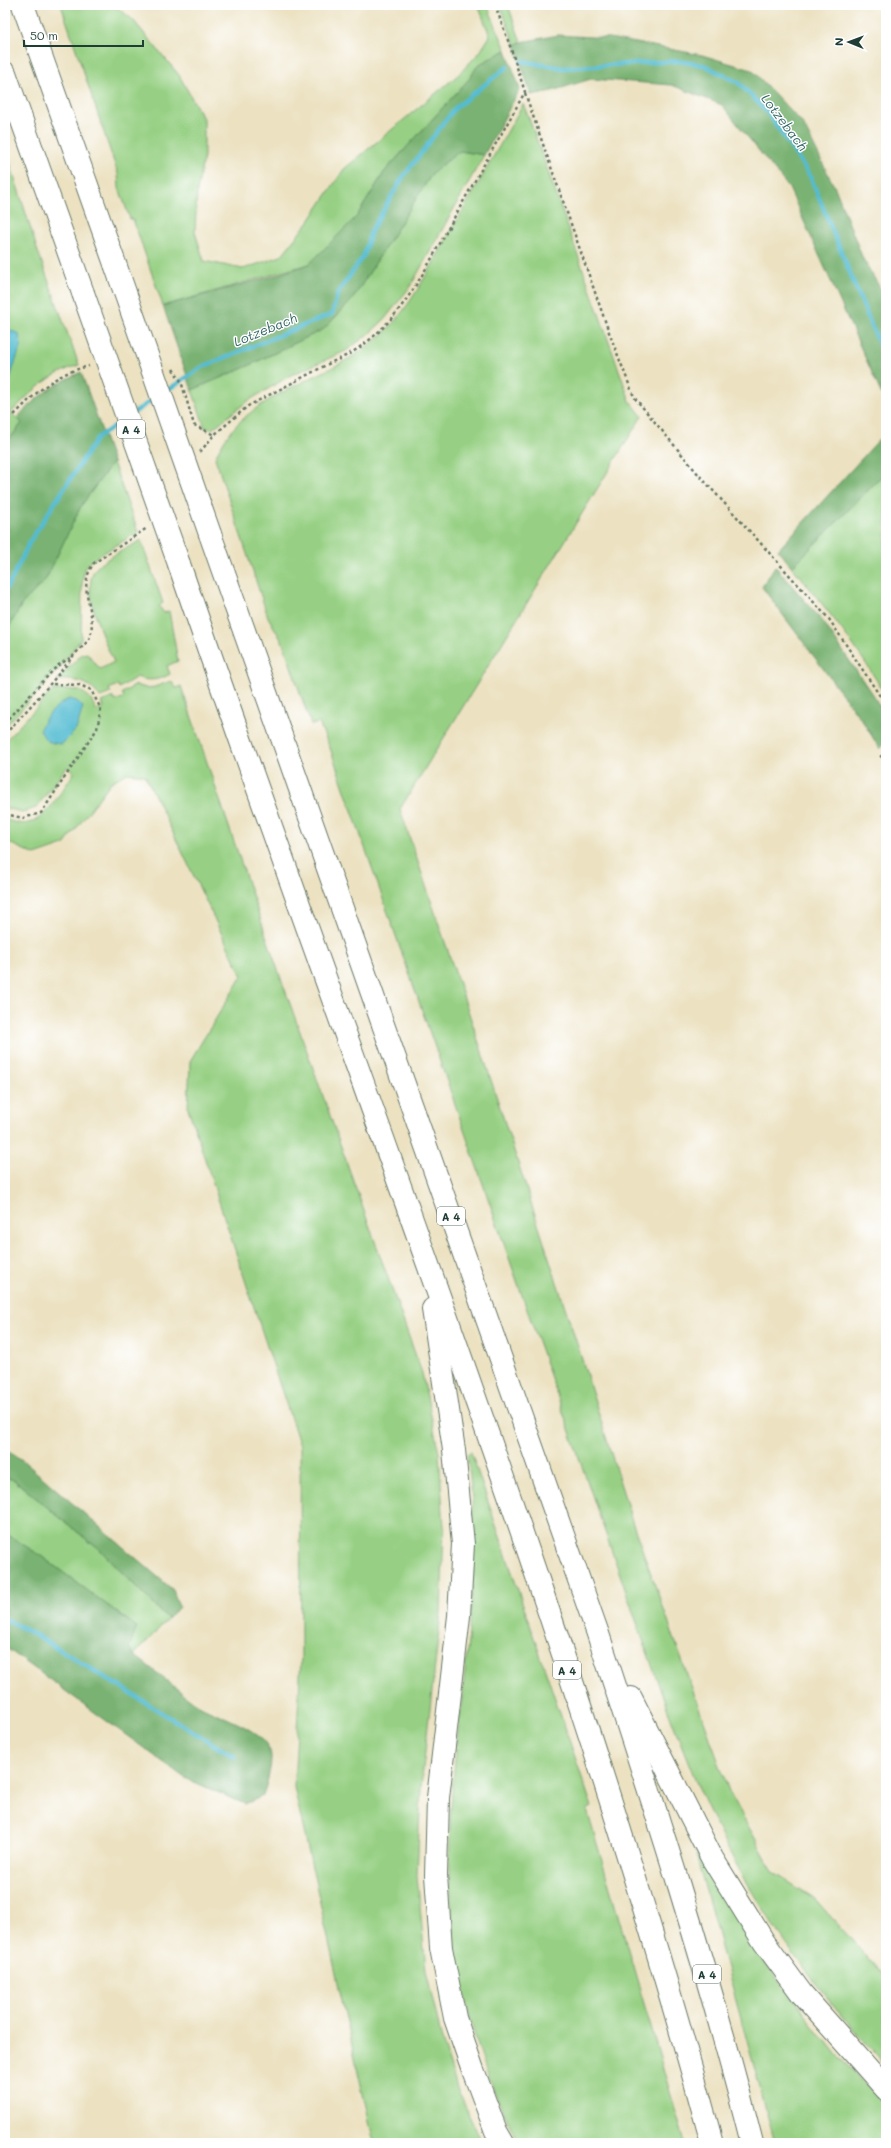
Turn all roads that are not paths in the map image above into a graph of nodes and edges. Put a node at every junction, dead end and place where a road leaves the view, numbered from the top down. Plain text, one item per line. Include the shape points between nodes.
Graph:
1 (23, 5) edge
2 (5, 73) edge
3 (425, 1255) junction
4 (597, 1631) junction
5 (886, 2089) edge
6 (503, 2143) edge
7 (712, 2143) edge
8 (752, 2143) edge

1 - 4 highway, A 4, bridge
2 - 3 highway, A 4, bridge via 248,763
3 - 6 highway via 454,1450 463,1544 460,1616 438,1798 436,1875 441,1948 455,2018 496,2131
3 - 7 highway, A 4 via 517,1519 618,1822 661,1957
4 - 5 highway via 712,1858 738,1901 802,1994
4 - 8 highway, A 4 via 656,1807 700,1950

